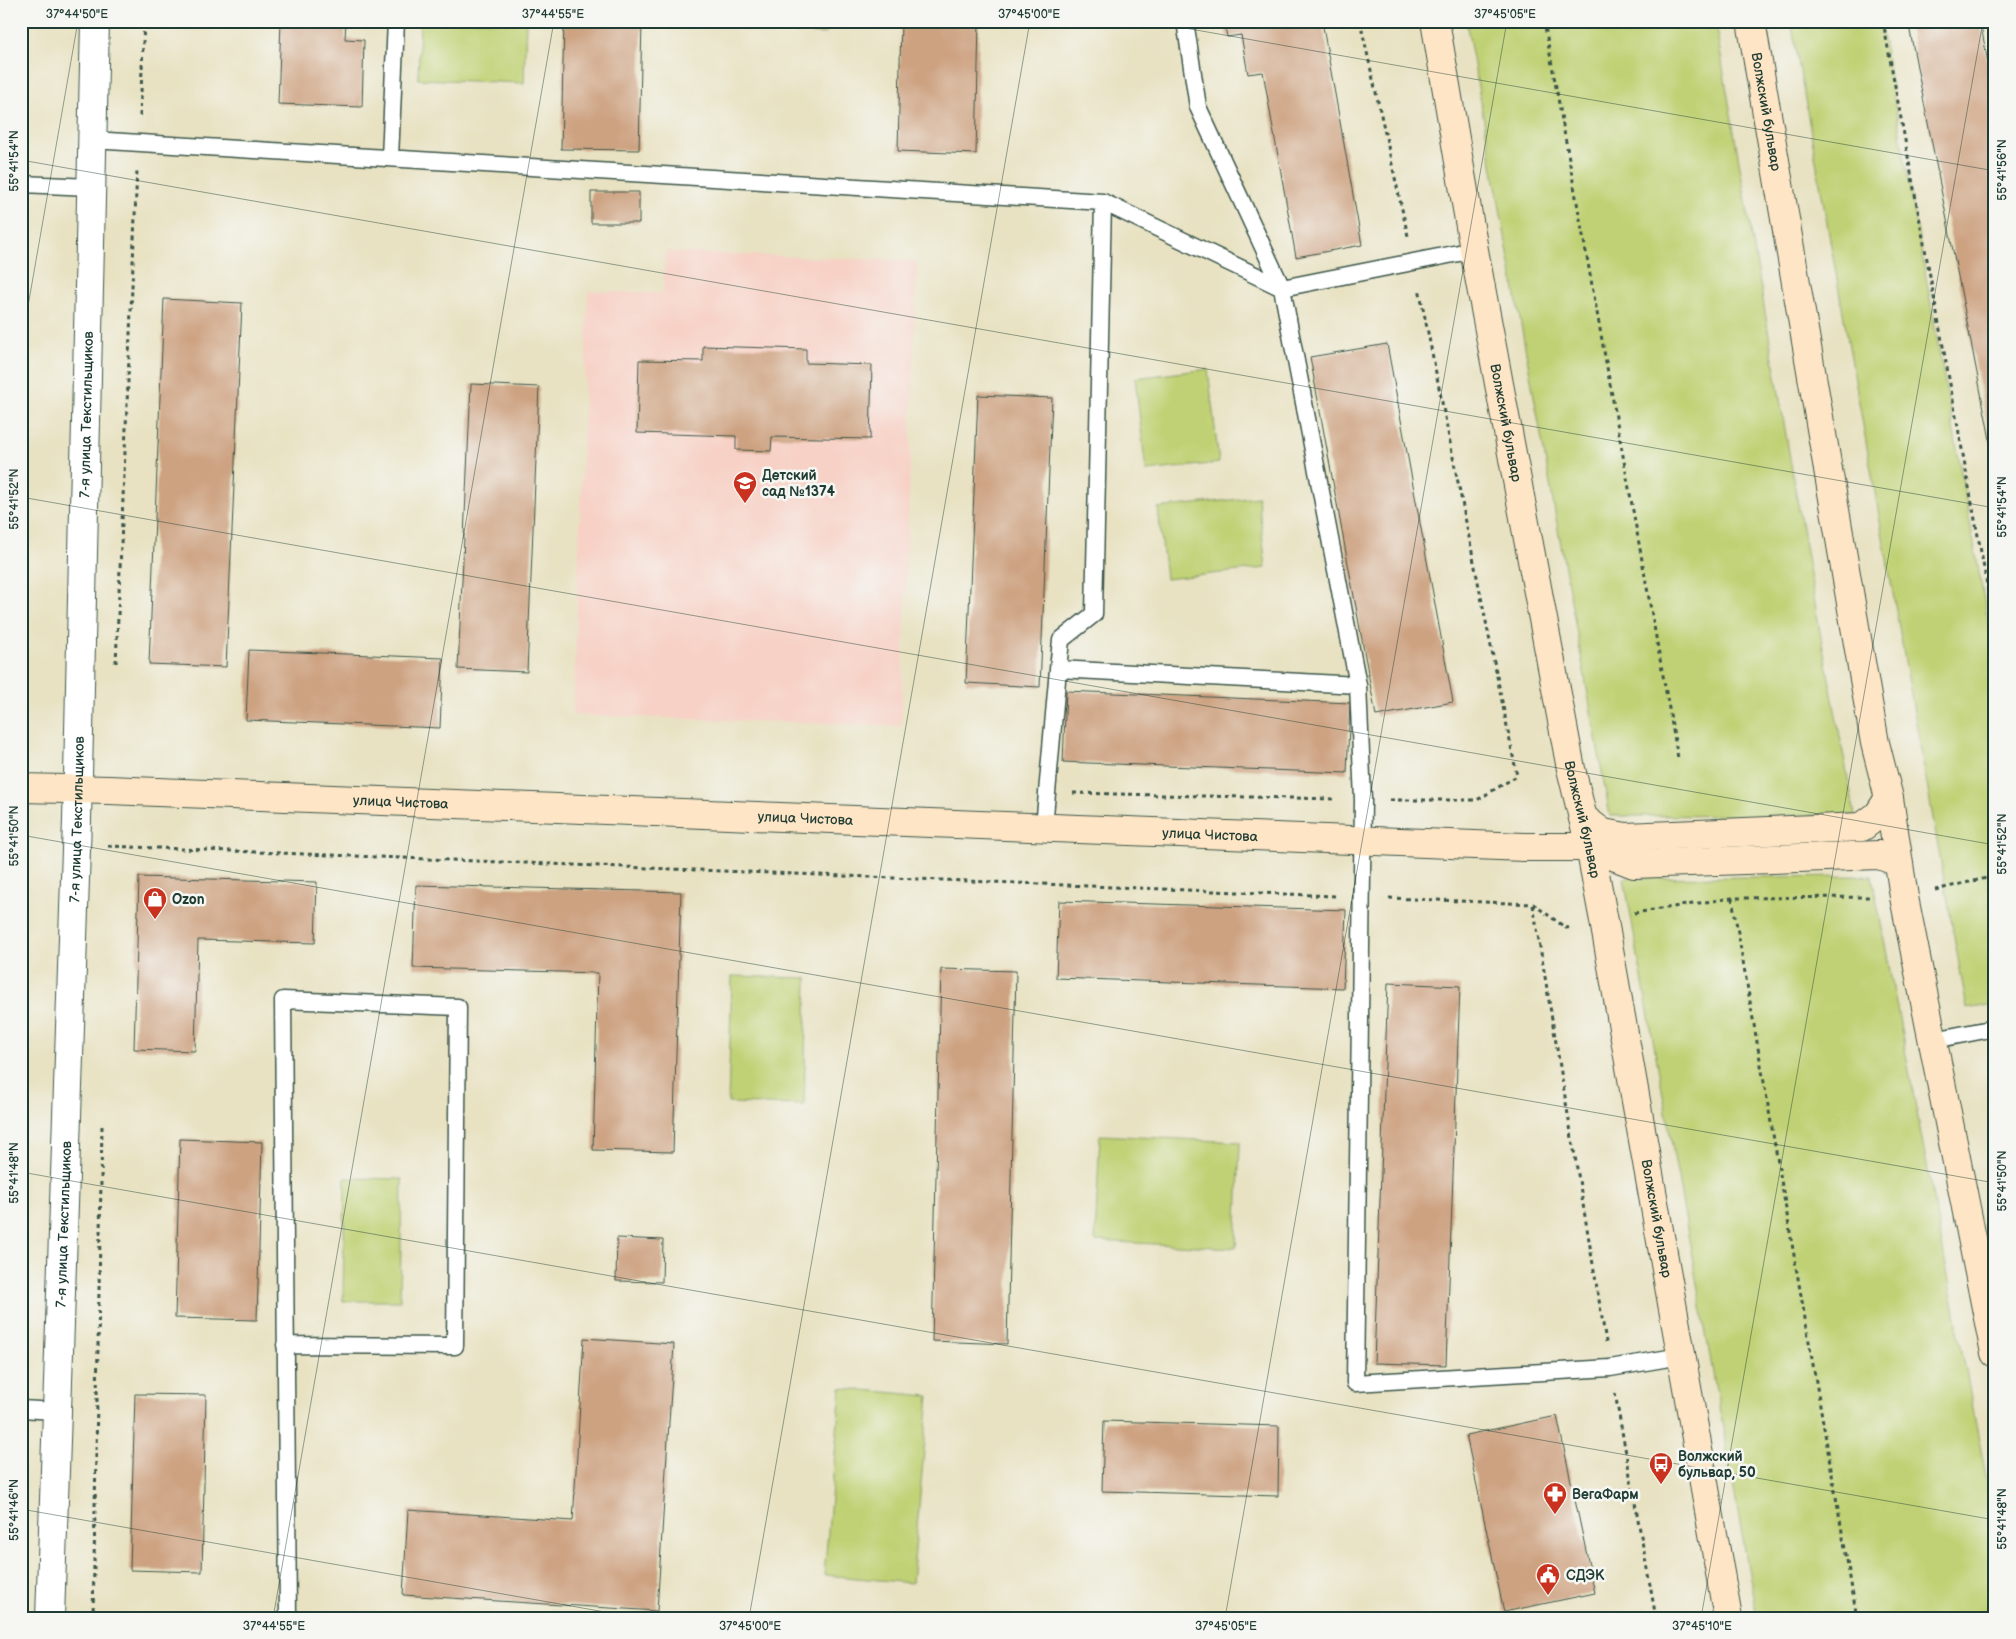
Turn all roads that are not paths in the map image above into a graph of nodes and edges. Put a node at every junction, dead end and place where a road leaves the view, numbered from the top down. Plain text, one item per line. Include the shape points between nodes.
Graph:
1 (95, 21) edge
2 (396, 21) edge
3 (1184, 21) edge
4 (1435, 21) edge
5 (1751, 21) edge
6 (92, 140) junction
7 (390, 158) junction
8 (21, 184) edge
9 (91, 187) junction
10 (1103, 202) junction
11 (1474, 250) junction
12 (1282, 288) junction
13 (1058, 669) junction
14 (1358, 685) junction
15 (21, 788) edge
16 (77, 791) junction
17 (1890, 798) junction
18 (1583, 818) junction
19 (1044, 827) junction
20 (1363, 839) junction
21 (1590, 847) junction
22 (1898, 862) junction
23 (1995, 1028) edge
24 (1934, 1040) junction
25 (285, 1345) junction
26 (1995, 1353) edge
27 (1681, 1356) junction
28 (21, 1409) edge
29 (56, 1411) junction
30 (50, 1618) edge
31 (288, 1618) edge
32 (1728, 1618) edge

1 - 6 street, 7-я улица Текстильщиков
2 - 7 lane
3 - 12 lane via 1198,106
4 - 11 main road, Волжский бульвар
5 - 17 main road, Волжский бульвар via 1874,733
6 - 7 lane
6 - 9 street, 7-я улица Текстильщиков
7 - 10 lane
8 - 9 lane
9 - 16 street, 7-я улица Текстильщиков
10 - 12 lane
10 - 13 lane via 1094,614 1060,640
11 - 12 lane
11 - 18 main road, Волжский бульвар
12 - 14 lane
13 - 14 lane
13 - 19 lane
14 - 20 lane
15 - 16 main road, улица Чистова
16 - 19 main road, улица Чистова
16 - 29 street, 7-я улица Текстильщиков
17 - 18 main road via 1878,815 1862,827 1626,837 1603,833
17 - 22 main road, Волжский бульвар
18 - 21 main road, Волжский бульвар
19 - 20 main road, улица Чистова
20 - 21 main road, улица Чистова
20 - 27 lane via 1355,1383 1610,1368
21 - 22 main road via 1634,864 1879,855
21 - 27 main road, Волжский бульвар
22 - 24 main road, Волжский бульвар
23 - 24 lane
24 - 26 main road, Волжский бульвар
25 - 25 lane via 283,1000 458,1007 455,1346
25 - 31 lane
27 - 32 main road, Волжский бульвар
28 - 29 lane
29 - 30 street, 7-я улица Текстильщиков

